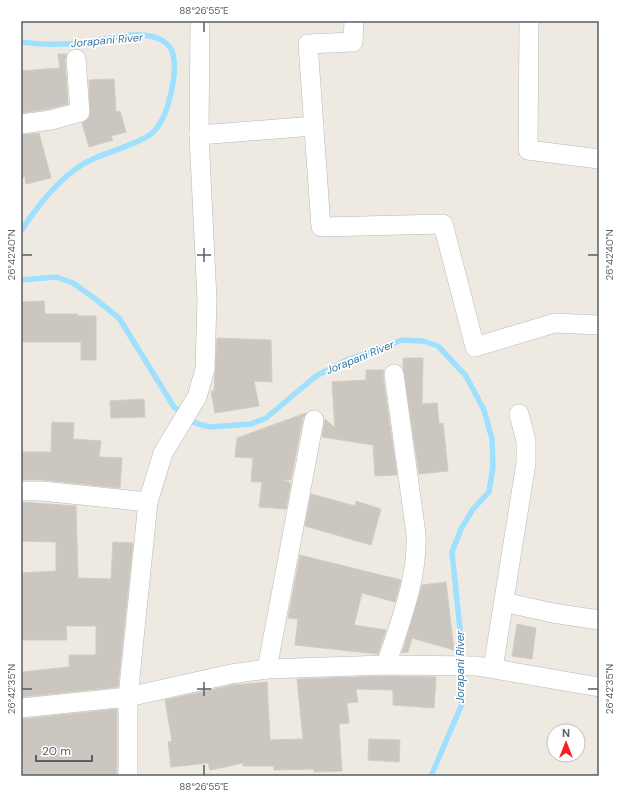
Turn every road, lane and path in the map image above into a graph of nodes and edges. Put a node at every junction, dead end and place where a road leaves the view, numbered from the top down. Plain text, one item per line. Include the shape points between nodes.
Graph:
1 (200, 21) edge
2 (354, 21) edge
3 (529, 21) edge
4 (76, 59) dead end
5 (21, 124) edge
6 (314, 126) junction
7 (199, 135) junction
8 (599, 159) edge
9 (599, 325) edge
10 (394, 374) dead end
11 (519, 414) dead end
12 (314, 420) dead end
13 (21, 491) edge
14 (148, 502) junction
15 (504, 602) junction
16 (599, 620) edge
17 (386, 665) junction
18 (485, 667) junction
19 (267, 669) junction
20 (599, 688) edge
21 (128, 697) junction
22 (21, 708) edge
23 (128, 776) edge

1 - 7 street
2 - 6 street via 354,42 308,44
3 - 8 street via 528,150
4 - 5 street via 80,112 51,120
6 - 7 street
6 - 9 street via 321,227 443,224 475,347 555,323
7 - 14 street via 207,300 205,369 197,397 163,453
10 - 17 street via 417,551 412,585
11 - 15 street via 526,441 526,463
12 - 19 street
13 - 14 street
14 - 21 street
15 - 16 street
15 - 18 street
17 - 18 street
17 - 19 street
18 - 20 street
19 - 21 street via 231,674
21 - 22 street
21 - 23 street

